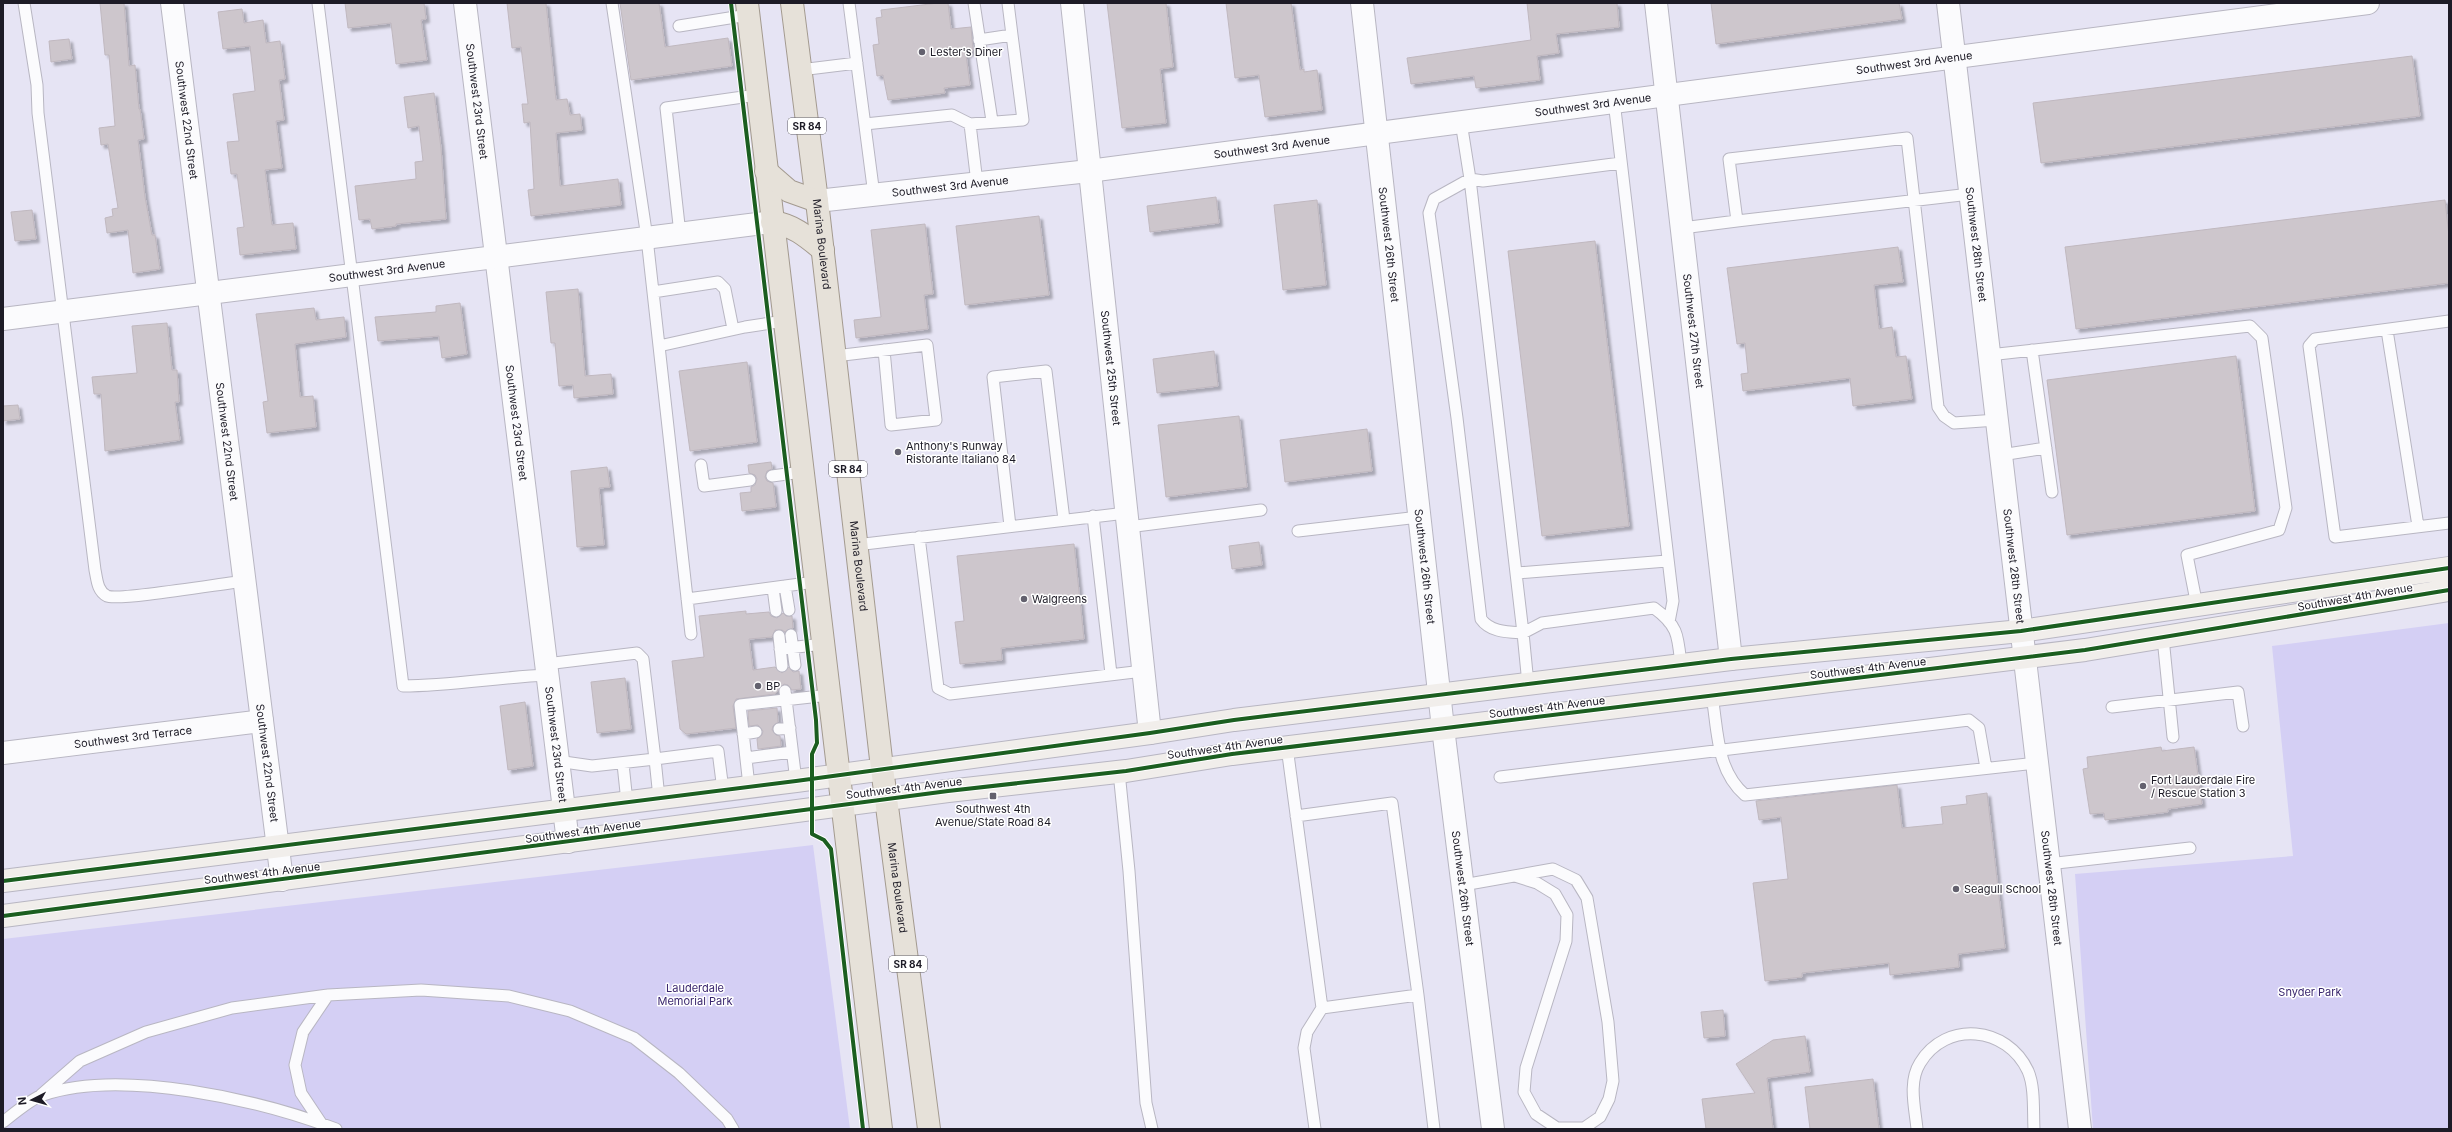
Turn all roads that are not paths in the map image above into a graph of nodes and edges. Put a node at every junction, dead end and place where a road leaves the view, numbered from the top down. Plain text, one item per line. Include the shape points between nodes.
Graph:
1 (24, 3) edge
2 (172, 3) edge
3 (318, 3) edge
4 (465, 3) edge
5 (612, 3) edge
6 (792, 3) edge
7 (848, 3) edge
8 (974, 3) edge
9 (1008, 3) edge
10 (1072, 3) edge
11 (1362, 3) edge
12 (1656, 3) edge
13 (1948, 3) edge
14 (2368, 3) edge
15 (747, 9) edge
16 (2242, 11) edge
17 (679, 26) dead end
18 (1012, 35) junction
19 (979, 40) junction
20 (1954, 57) junction
21 (857, 63) junction
22 (800, 70) junction
23 (1667, 94) junction
24 (757, 95) junction
25 (1614, 101) junction
26 (992, 122) junction
27 (1461, 122) junction
28 (864, 124) junction
29 (970, 124) junction
30 (1376, 134) junction
31 (1621, 163) junction
32 (1090, 170) junction
33 (766, 171) junction
34 (1470, 179) junction
35 (977, 183) junction
36 (1970, 194) junction
37 (874, 195) junction
38 (1913, 200) junction
39 (817, 201) junction
40 (1737, 221) junction
41 (772, 222) junction
42 (1682, 228) junction
43 (680, 234) junction
44 (647, 238) junction
45 (823, 250) junction
46 (497, 258) junction
47 (352, 275) junction
48 (210, 291) junction
49 (653, 292) junction
50 (61, 311) junction
51 (3, 319) edge
52 (784, 321) junction
53 (2449, 321) edge
54 (733, 329) junction
55 (2387, 330) junction
56 (659, 346) junction
57 (884, 350) junction
58 (2032, 350) junction
59 (1989, 355) junction
60 (835, 356) junction
61 (1997, 420) junction
62 (2046, 448) junction
63 (2001, 455) junction
64 (701, 465) dead end
65 (802, 472) junction
66 (772, 476) dead end
67 (750, 480) dead end
68 (2052, 492) dead end
69 (1261, 510) dead end
70 (1093, 516) junction
71 (1419, 517) junction
72 (1064, 520) junction
73 (1127, 520) junction
74 (2449, 523) edge
75 (1010, 526) junction
76 (2418, 526) junction
77 (1298, 531) dead end
78 (919, 537) junction
79 (856, 545) junction
80 (1667, 561) junction
81 (2449, 568) edge
82 (1517, 573) junction
83 (245, 581) junction
84 (816, 582) junction
85 (785, 586) junction
86 (773, 588) junction
87 (2449, 590) edge
88 (687, 599) junction
89 (2196, 606) junction
90 (788, 610) dead end
91 (776, 611) dead end
92 (1669, 622) junction
93 (2021, 631) junction
94 (1523, 633) junction
95 (691, 634) dead end
96 (791, 635) dead end
97 (779, 636) dead end
98 (2162, 638) junction
99 (823, 644) junction
100 (793, 648) junction
101 (780, 649) junction
102 (2024, 658) junction
103 (1731, 659) junction
104 (795, 665) dead end
105 (782, 666) dead end
106 (1681, 666) junction
107 (546, 669) junction
108 (1143, 671) junction
109 (1111, 674) junction
110 (1528, 684) junction
111 (829, 694) junction
112 (786, 695) junction
113 (1439, 695) junction
114 (1712, 696) junction
115 (2169, 700) junction
116 (2112, 707) dead end
117 (262, 721) junction
118 (2243, 726) dead end
119 (1443, 728) junction
120 (756, 732) dead end
121 (1150, 733) junction
122 (743, 734) junction
123 (2173, 737) dead end
124 (1287, 747) junction
125 (1721, 751) junction
126 (792, 752) junction
127 (3, 753) edge
128 (746, 758) junction
129 (655, 759) junction
130 (557, 761) junction
131 (2036, 763) junction
132 (623, 764) junction
133 (882, 768) junction
134 (1986, 768) junction
135 (1119, 772) junction
136 (839, 775) junction
137 (1500, 777) dead end
138 (796, 781) junction
139 (749, 786) junction
140 (723, 790) junction
141 (659, 798) junction
142 (886, 799) junction
143 (627, 802) junction
144 (842, 805) junction
145 (563, 810) junction
146 (1296, 816) junction
147 (568, 842) junction
148 (278, 847) junction
149 (2190, 848) dead end
150 (2048, 864) junction
151 (1515, 876) junction
152 (282, 880) junction
153 (3, 881) edge
154 (1463, 886) junction
155 (3, 916) edge
156 (328, 995) junction
157 (1418, 995) junction
158 (1322, 1008) junction
159 (42, 1095) junction
160 (3, 1122) edge
161 (321, 1123) junction
162 (336, 1129) edge
163 (733, 1129) edge
164 (881, 1129) edge
165 (929, 1129) edge
166 (1152, 1129) edge
167 (1315, 1129) edge
168 (1434, 1129) edge
169 (1493, 1129) edge
170 (1917, 1129) edge
171 (2034, 1129) edge
172 (2080, 1129) edge

1 - 50 lane via 37,85
2 - 48 street, Southwest 22nd Street
3 - 47 lane
4 - 46 street, Southwest 23rd Street
5 - 44 lane
6 - 22 main road, Marina Boulevard / SR 84
7 - 21 lane
8 - 19 lane
9 - 18 lane
10 - 32 street, Southwest 25th Street
11 - 30 street, Southwest 26th Street
12 - 23 street, Southwest 27th Street
13 - 20 street, Southwest 28th Street
14 - 16 street, Southwest 3rd Avenue
15 - 17 lane
15 - 24 main road
16 - 20 street, Southwest 3rd Avenue
18 - 19 lane
18 - 26 lane via 1024,120
19 - 26 lane
20 - 23 street, Southwest 3rd Avenue
20 - 36 street, Southwest 28th Street
21 - 22 lane
21 - 28 lane
22 - 39 main road, Marina Boulevard / SR 84
23 - 25 street, Southwest 3rd Avenue
23 - 42 street, Southwest 27th Street
24 - 33 main road
24 - 43 lane via 666,108
25 - 27 street, Southwest 3rd Avenue
25 - 31 lane
26 - 29 lane
27 - 30 street, Southwest 3rd Avenue
27 - 34 lane
28 - 29 lane via 952,115
28 - 37 lane
29 - 35 lane
30 - 32 street, Southwest 3rd Avenue
30 - 71 street, Southwest 26th Street
31 - 34 lane via 1483,181
31 - 80 lane
32 - 35 street, Southwest 3rd Avenue
32 - 73 street, Southwest 25th Street
33 - 39 main road via 789,191
33 - 41 main road
34 - 82 lane
34 - 94 lane via 1434,199 1429,213 1457,418 1480,619 1486,626 1502,632
35 - 37 street, Southwest 3rd Avenue
36 - 38 lane
36 - 59 street, Southwest 28th Street
37 - 39 street, Southwest 3rd Avenue
38 - 40 lane
38 - 40 lane via 1907,138 1753,156 1729,159
38 - 61 lane via 1938,407 1944,416 1954,423
39 - 45 main road, Marina Boulevard / SR 84
40 - 42 lane
41 - 43 street, Southwest 3rd Avenue
41 - 45 main road via 786,224 799,231
41 - 52 main road
42 - 103 street, Southwest 27th Street
43 - 44 street, Southwest 3rd Avenue
44 - 46 street, Southwest 3rd Avenue
44 - 49 lane
45 - 60 main road, Marina Boulevard / SR 84
46 - 47 street, Southwest 3rd Avenue
46 - 107 street, Southwest 23rd Street
47 - 48 street, Southwest 3rd Avenue
47 - 107 lane via 403,686 428,686
48 - 50 street, Southwest 3rd Avenue
48 - 83 street, Southwest 22nd Street
49 - 54 lane via 718,282 725,289
49 - 56 lane
50 - 51 street, Southwest 3rd Avenue
50 - 83 lane via 68,348 94,570 99,590 108,597
52 - 54 lane
52 - 65 main road
53 - 55 lane
54 - 56 lane
55 - 76 lane
55 - 76 lane via 2315,338 2309,346 2335,537
56 - 88 lane
57 - 57 lane via 927,345 936,420 891,425
57 - 60 lane
58 - 59 lane
58 - 62 lane
58 - 89 lane via 2250,326 2262,338 2286,508 2279,530 2187,555
59 - 61 street, Southwest 28th Street
60 - 79 main road, Marina Boulevard / SR 84
61 - 63 street, Southwest 28th Street
62 - 63 lane
62 - 68 lane
63 - 93 street, Southwest 28th Street
64 - 67 lane via 704,486
65 - 66 lane
65 - 84 main road
69 - 73 lane
70 - 72 lane
70 - 73 lane
70 - 109 lane
71 - 77 lane
71 - 113 street, Southwest 26th Street
72 - 75 lane
72 - 75 lane via 1046,371 1008,375 993,377
73 - 108 street, Southwest 25th Street
74 - 76 lane
75 - 78 lane
78 - 79 lane
78 - 109 lane via 938,688 950,694
79 - 133 main road, Marina Boulevard / SR 84
80 - 82 lane
80 - 92 lane via 1673,601
81 - 89 street, Southwest 4th Avenue
82 - 94 lane
83 - 117 street, Southwest 22nd Street
84 - 85 lane
84 - 99 main road
85 - 86 lane
85 - 90 lane
86 - 88 lane
86 - 91 lane
87 - 98 street, Southwest 4th Avenue
88 - 95 lane
89 - 93 street, Southwest 4th Avenue
92 - 94 lane via 1654,608 1542,623
92 - 106 lane via 1677,631
93 - 102 street, Southwest 28th Street
93 - 103 street, Southwest 4th Avenue
94 - 110 lane
96 - 100 lane
97 - 101 lane
98 - 102 street, Southwest 4th Avenue
98 - 115 lane
99 - 100 lane
99 - 111 main road
100 - 101 lane
100 - 104 lane
101 - 105 lane
102 - 114 street, Southwest 4th Avenue
102 - 131 street, Southwest 28th Street
103 - 106 street, Southwest 4th Avenue
106 - 110 street, Southwest 4th Avenue
107 - 129 lane via 637,653 643,659
107 - 130 street, Southwest 23rd Street
108 - 109 lane
108 - 121 street, Southwest 25th Street
110 - 113 street, Southwest 4th Avenue
111 - 112 lane
111 - 136 main road
112 - 122 lane via 740,705
112 - 126 lane via 784,729
113 - 119 street, Southwest 26th Street
113 - 121 street, Southwest 4th Avenue
114 - 119 street, Southwest 4th Avenue
114 - 125 lane
115 - 116 lane
115 - 118 lane via 2238,692
115 - 123 lane
117 - 127 street, Southwest 3rd Terrace
117 - 148 street, Southwest 22nd Street
119 - 124 street, Southwest 4th Avenue
119 - 154 street, Southwest 26th Street
120 - 122 lane
121 - 133 street, Southwest 4th Avenue
122 - 128 lane
124 - 135 street, Southwest 4th Avenue
124 - 146 lane
125 - 134 lane via 1723,766 1735,786 1745,795
125 - 134 lane via 1969,720 1979,728
125 - 137 lane
126 - 128 lane
126 - 138 lane
128 - 139 lane
129 - 132 lane
129 - 140 lane via 718,751
129 - 141 lane
130 - 132 lane via 592,766
130 - 145 street, Southwest 23rd Street
131 - 134 lane
131 - 150 street, Southwest 28th Street
132 - 143 lane
133 - 136 street, Southwest 4th Avenue
133 - 142 main road, Marina Boulevard / SR 84
135 - 142 street, Southwest 4th Avenue
135 - 166 lane via 1146,1104
136 - 138 street, Southwest 4th Avenue
136 - 144 main road
138 - 139 street, Southwest 4th Avenue
139 - 140 street, Southwest 4th Avenue
140 - 141 street, Southwest 4th Avenue
141 - 143 street, Southwest 4th Avenue
142 - 144 street, Southwest 4th Avenue
142 - 165 main road, Marina Boulevard / SR 84
143 - 145 street, Southwest 4th Avenue
144 - 147 street, Southwest 4th Avenue
144 - 164 main road
145 - 147 street, Southwest 23rd Street
145 - 148 street, Southwest 4th Avenue
146 - 157 lane via 1392,803
146 - 158 lane
147 - 152 street, Southwest 4th Avenue
148 - 152 street, Southwest 22nd Street
148 - 153 street, Southwest 4th Avenue
149 - 150 lane
150 - 172 street, Southwest 28th Street
151 - 151 lane via 1537,883 1554,894 1567,915 1566,941 1526,1068 1524,1092 1536,1114 1546,1122 1557,1128 1584,1128 1600,1117 1609,1099 1613,1081 1608,1022 1587,898 1576,880 1553,869
151 - 154 lane
152 - 155 street, Southwest 4th Avenue
154 - 169 street, Southwest 26th Street
156 - 159 lane via 232,1008 146,1032 80,1061
156 - 161 lane via 302,1032 295,1065 301,1093
156 - 163 lane via 421,990 509,996 570,1011 634,1038 679,1073 727,1119
157 - 158 lane
157 - 168 lane
158 - 167 lane via 1307,1032 1304,1048
159 - 160 lane
159 - 161 lane via 89,1086 163,1087 232,1098
161 - 162 lane
170 - 171 lane via 1913,1084 1919,1064 1932,1047 1961,1033 1972,1032 1998,1038 2028,1072

